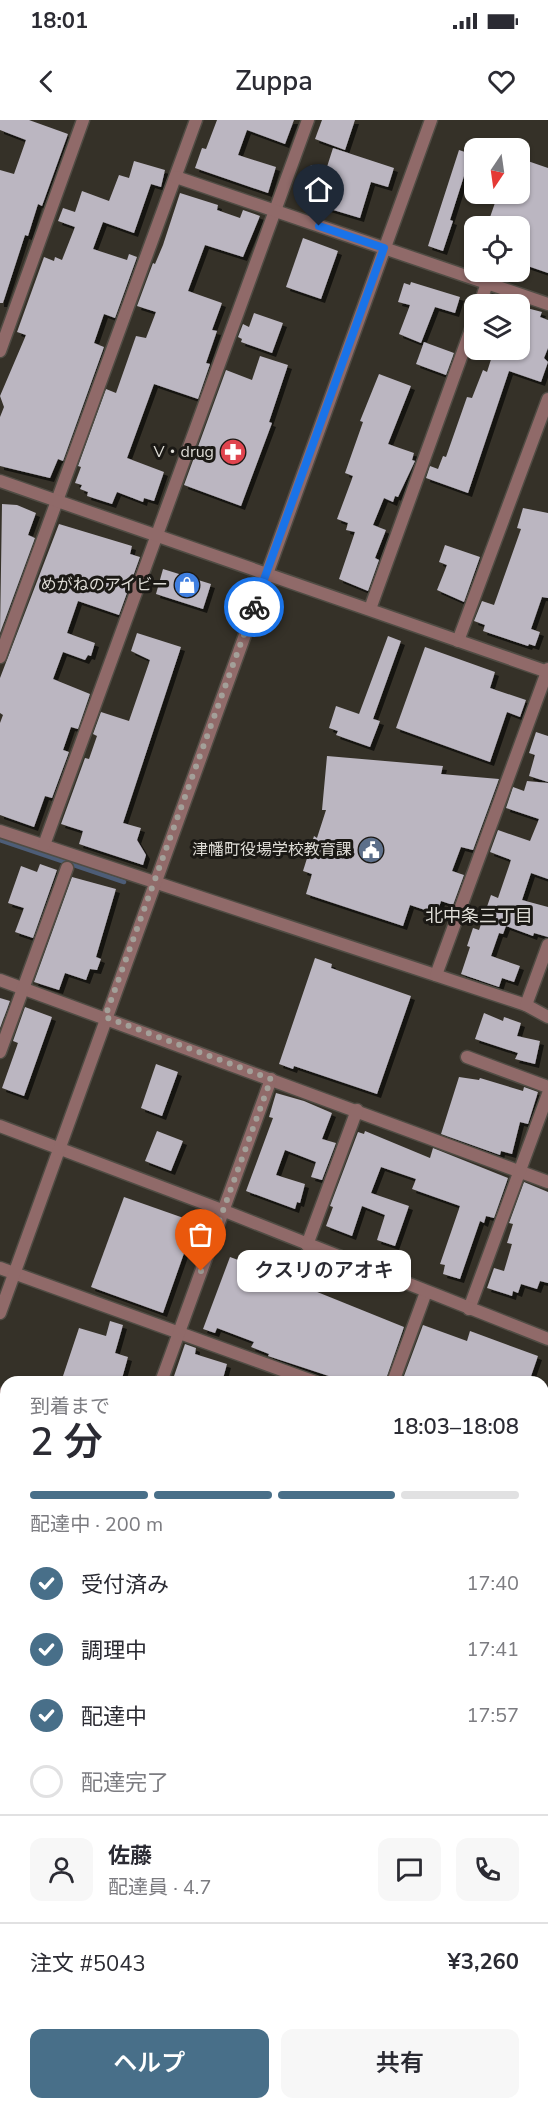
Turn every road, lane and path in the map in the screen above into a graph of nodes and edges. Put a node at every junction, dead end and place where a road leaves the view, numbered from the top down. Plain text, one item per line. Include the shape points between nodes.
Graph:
1 (196, 120) edge
2 (308, 120) edge
3 (431, 120) edge
4 (79, 121) edge
5 (176, 177) junction
6 (275, 211) junction
7 (384, 248) junction
8 (488, 283) junction
9 (484, 294) edge
10 (548, 304) edge
11 (464, 349) edge
12 (0, 351) edge
13 (548, 399) edge
14 (0, 481) edge
15 (58, 501) junction
16 (155, 535) junction
17 (266, 573) junction
18 (370, 609) junction
19 (458, 641) junction
20 (0, 657) edge
21 (548, 671) edge
22 (0, 831) edge
23 (44, 845) junction
24 (67, 868) dead end
25 (153, 884) junction
26 (548, 945) edge
27 (436, 975) junction
28 (0, 980) edge
29 (23, 988) junction
30 (526, 1005) junction
31 (105, 1017) junction
32 (548, 1017) edge
33 (0, 1052) edge
34 (467, 1057) dead end
35 (271, 1079) junction
36 (548, 1087) edge
37 (548, 1094) edge
38 (357, 1110) junction
39 (0, 1126) edge
40 (58, 1148) junction
41 (520, 1171) junction
42 (548, 1182) edge
43 (222, 1210) junction
44 (307, 1245) junction
45 (0, 1268) edge
46 (15, 1274) junction
47 (426, 1292) junction
48 (469, 1309) junction
49 (0, 1313) edge
50 (179, 1331) junction
51 (548, 1339) edge
52 (163, 1376) edge
53 (299, 1376) edge
54 (395, 1376) edge

1 - 5 street
2 - 6 street
3 - 7 street
4 - 12 street
5 - 6 street
5 - 15 street
6 - 7 street
6 - 16 street
7 - 8 street
7 - 17 street
8 - 9 street
8 - 10 street
11 - 18 street
13 - 19 street
14 - 15 street
15 - 16 street
15 - 20 street
16 - 17 street
16 - 23 street
17 - 18 street
17 - 25 street
18 - 19 street
19 - 21 street
21 - 27 street
22 - 23 street
23 - 25 street
24 - 29 street
25 - 27 street
25 - 31 street
26 - 30 street
27 - 30 street
28 - 29 street
29 - 31 street
29 - 33 street
30 - 32 street
31 - 35 street
31 - 40 street
34 - 36 street
35 - 38 street
35 - 43 street
37 - 41 street
38 - 41 street
38 - 44 street
39 - 40 street
40 - 43 street
40 - 46 street
41 - 42 street
41 - 48 street
43 - 44 street
43 - 50 street
44 - 47 street
45 - 46 street
46 - 49 street
46 - 50 street
47 - 48 street
47 - 54 street
48 - 51 street
50 - 52 street
50 - 53 street

